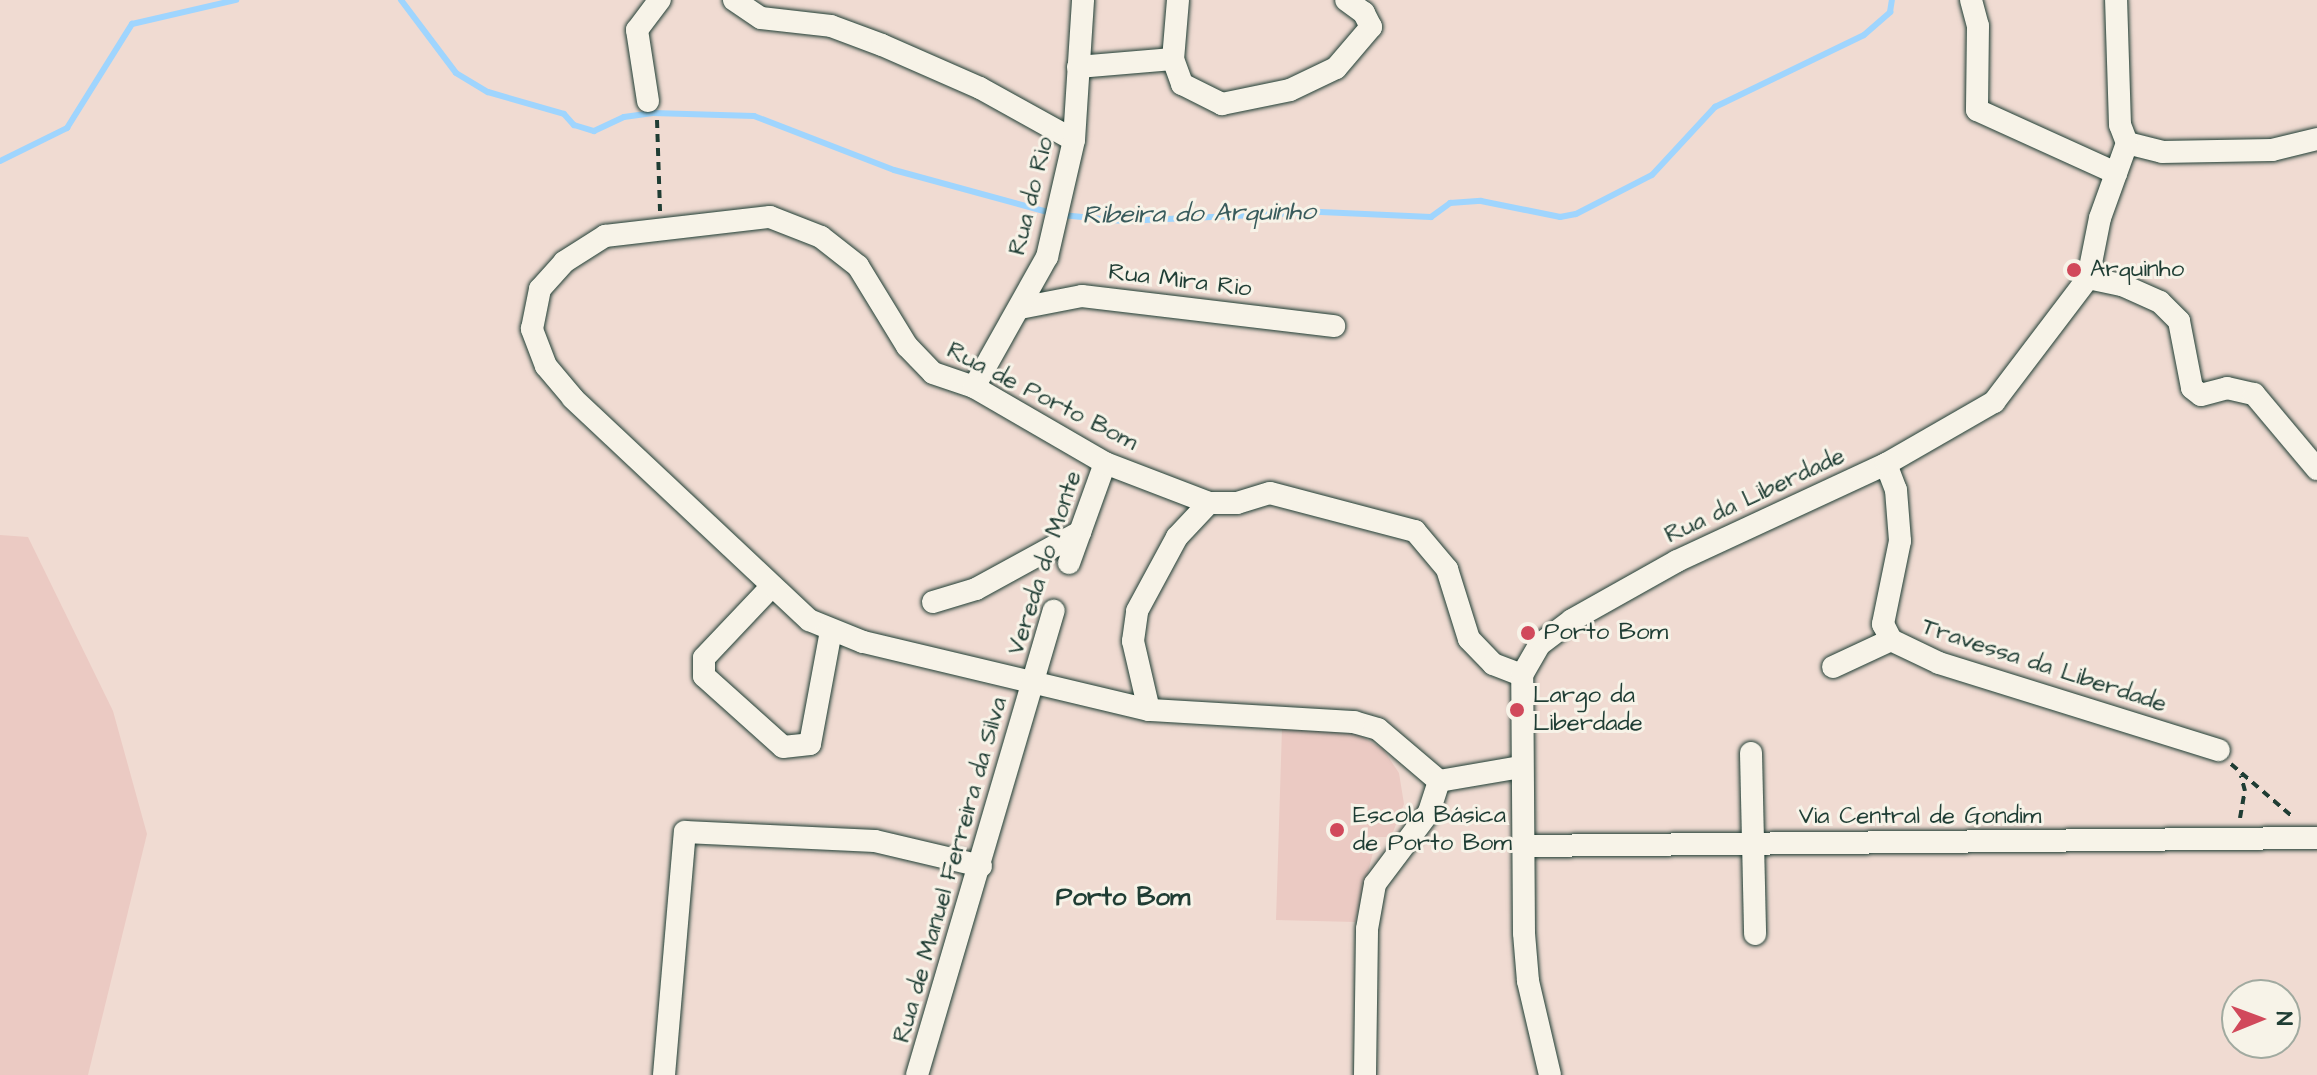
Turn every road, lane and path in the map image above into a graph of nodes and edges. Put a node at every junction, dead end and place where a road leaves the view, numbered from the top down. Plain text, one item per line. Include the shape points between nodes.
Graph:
1 (660, 0) edge
2 (734, 0) edge
3 (1083, 0) edge
4 (1178, 0) edge
5 (1346, 0) edge
6 (1971, 0) edge
7 (2116, 0) edge
8 (1173, 59) junction
9 (1078, 67) junction
10 (653, 112) joint
11 (2317, 139) edge
12 (1074, 140) junction
13 (2127, 143) junction
14 (2116, 173) junction
15 (660, 229) junction
16 (2088, 278) junction
17 (1020, 308) junction
18 (1334, 326) dead end
19 (974, 387) junction
20 (1105, 463) junction
21 (1886, 464) junction
22 (2317, 469) edge
23 (1209, 503) junction
24 (1080, 532) junction
25 (1069, 563) dead end
26 (772, 586) junction
27 (933, 602) dead end
28 (1054, 611) dead end
29 (831, 631) junction
30 (1891, 640) junction
31 (1833, 667) dead end
32 (1522, 675) junction
33 (1034, 679) junction
34 (1149, 710) junction
35 (2219, 750) joint
36 (1751, 753) dead end
37 (1520, 767) junction
38 (2240, 774) junction
39 (1439, 781) junction
40 (2299, 822) dead end
41 (2317, 838) edge
42 (2232, 839) junction
43 (1753, 844) junction
44 (1523, 846) junction
45 (981, 866) junction
46 (1755, 934) dead end
47 (664, 1075) edge
48 (917, 1075) edge
49 (1365, 1075) edge
50 (1550, 1075) edge

1 - 10 street via 637,30
2 - 12 street via 761,18 831,26 882,45 980,88
3 - 9 street, Rua do Rio
4 - 8 street
5 - 8 street via 1364,13 1371,27 1336,68 1290,90 1222,104 1182,84
6 - 14 street via 1978,26 1977,110
7 - 13 street via 2120,125
8 - 9 street
9 - 12 street, Rua do Rio
10 - 15 path
11 - 13 street via 2241,150 2162,152
12 - 17 street, Rua do Rio via 1047,257
13 - 14 street, Rua da Liberdade
14 - 16 street, Rua da Liberdade
15 - 19 street, Rua de Porto Bom via 770,217 821,237 858,266 907,346 933,373
15 - 26 street, Rua de Porto Bom via 605,236 564,262 540,289 532,329 546,366 573,398
16 - 21 street, Rua da Liberdade via 1994,402
16 - 22 street via 2122,285 2160,302 2179,321 2192,388 2201,395 2227,388 2254,394
17 - 18 street, Rua Mira Rio via 1082,296
17 - 19 street, Rua do Rio
19 - 20 street, Rua de Porto Bom
20 - 23 street, Rua de Porto Bom
20 - 24 street, Vereda do Monte
21 - 30 street, Travessa da Liberdade via 1896,490 1900,541 1883,624
21 - 32 street, Rua da Liberdade via 1677,561 1572,620 1539,645
23 - 32 street, Rua de Porto Bom via 1237,503 1270,493 1415,531 1447,569 1469,639 1493,664
23 - 34 street via 1177,537 1137,611 1133,641
24 - 25 street, Vereda do Monte
24 - 27 street via 976,589
26 - 29 street, Rua de Porto Bom via 809,620
26 - 29 street via 704,658 704,676 783,747 810,744
28 - 33 street, Vereda do Monte
29 - 33 street, Rua de Porto Bom
30 - 31 street via 1857,651
30 - 35 street, Travessa da Liberdade via 1939,663
32 - 37 street
33 - 34 street, Rua de Porto Bom
33 - 45 street, Rua de Manuel Ferreira da Silva
34 - 39 street, Rua de Porto Bom via 1354,722 1378,729
35 - 38 path
36 - 43 street
37 - 39 street
37 - 44 street
38 - 40 path
38 - 42 path via 2243,809
39 - 49 street via 1429,812 1375,884 1367,929
41 - 42 street, Via Central de Gondim
42 - 43 street, Via Central de Gondim
43 - 44 street, Via Central de Gondim
43 - 46 street
44 - 50 street via 1528,981
45 - 47 street via 875,841 685,832
45 - 48 street, Rua de Manuel Ferreira da Silva

